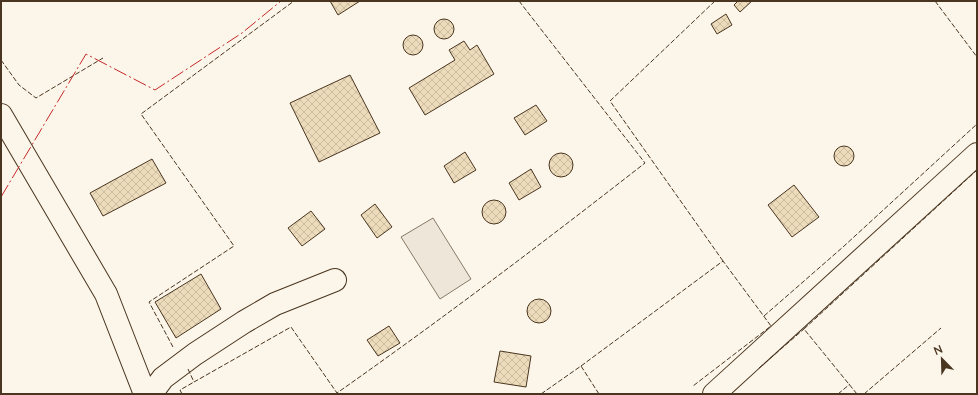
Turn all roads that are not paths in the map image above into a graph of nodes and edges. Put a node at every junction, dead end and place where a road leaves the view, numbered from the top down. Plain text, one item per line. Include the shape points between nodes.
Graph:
1 (1, 115) edge
2 (977, 154) edge
3 (336, 280) dead end
4 (145, 394) edge
5 (151, 394) edge
6 (714, 394) edge

1 - 4 street via 106,294
2 - 6 street
3 - 5 street via 275,304 244,322 163,378

